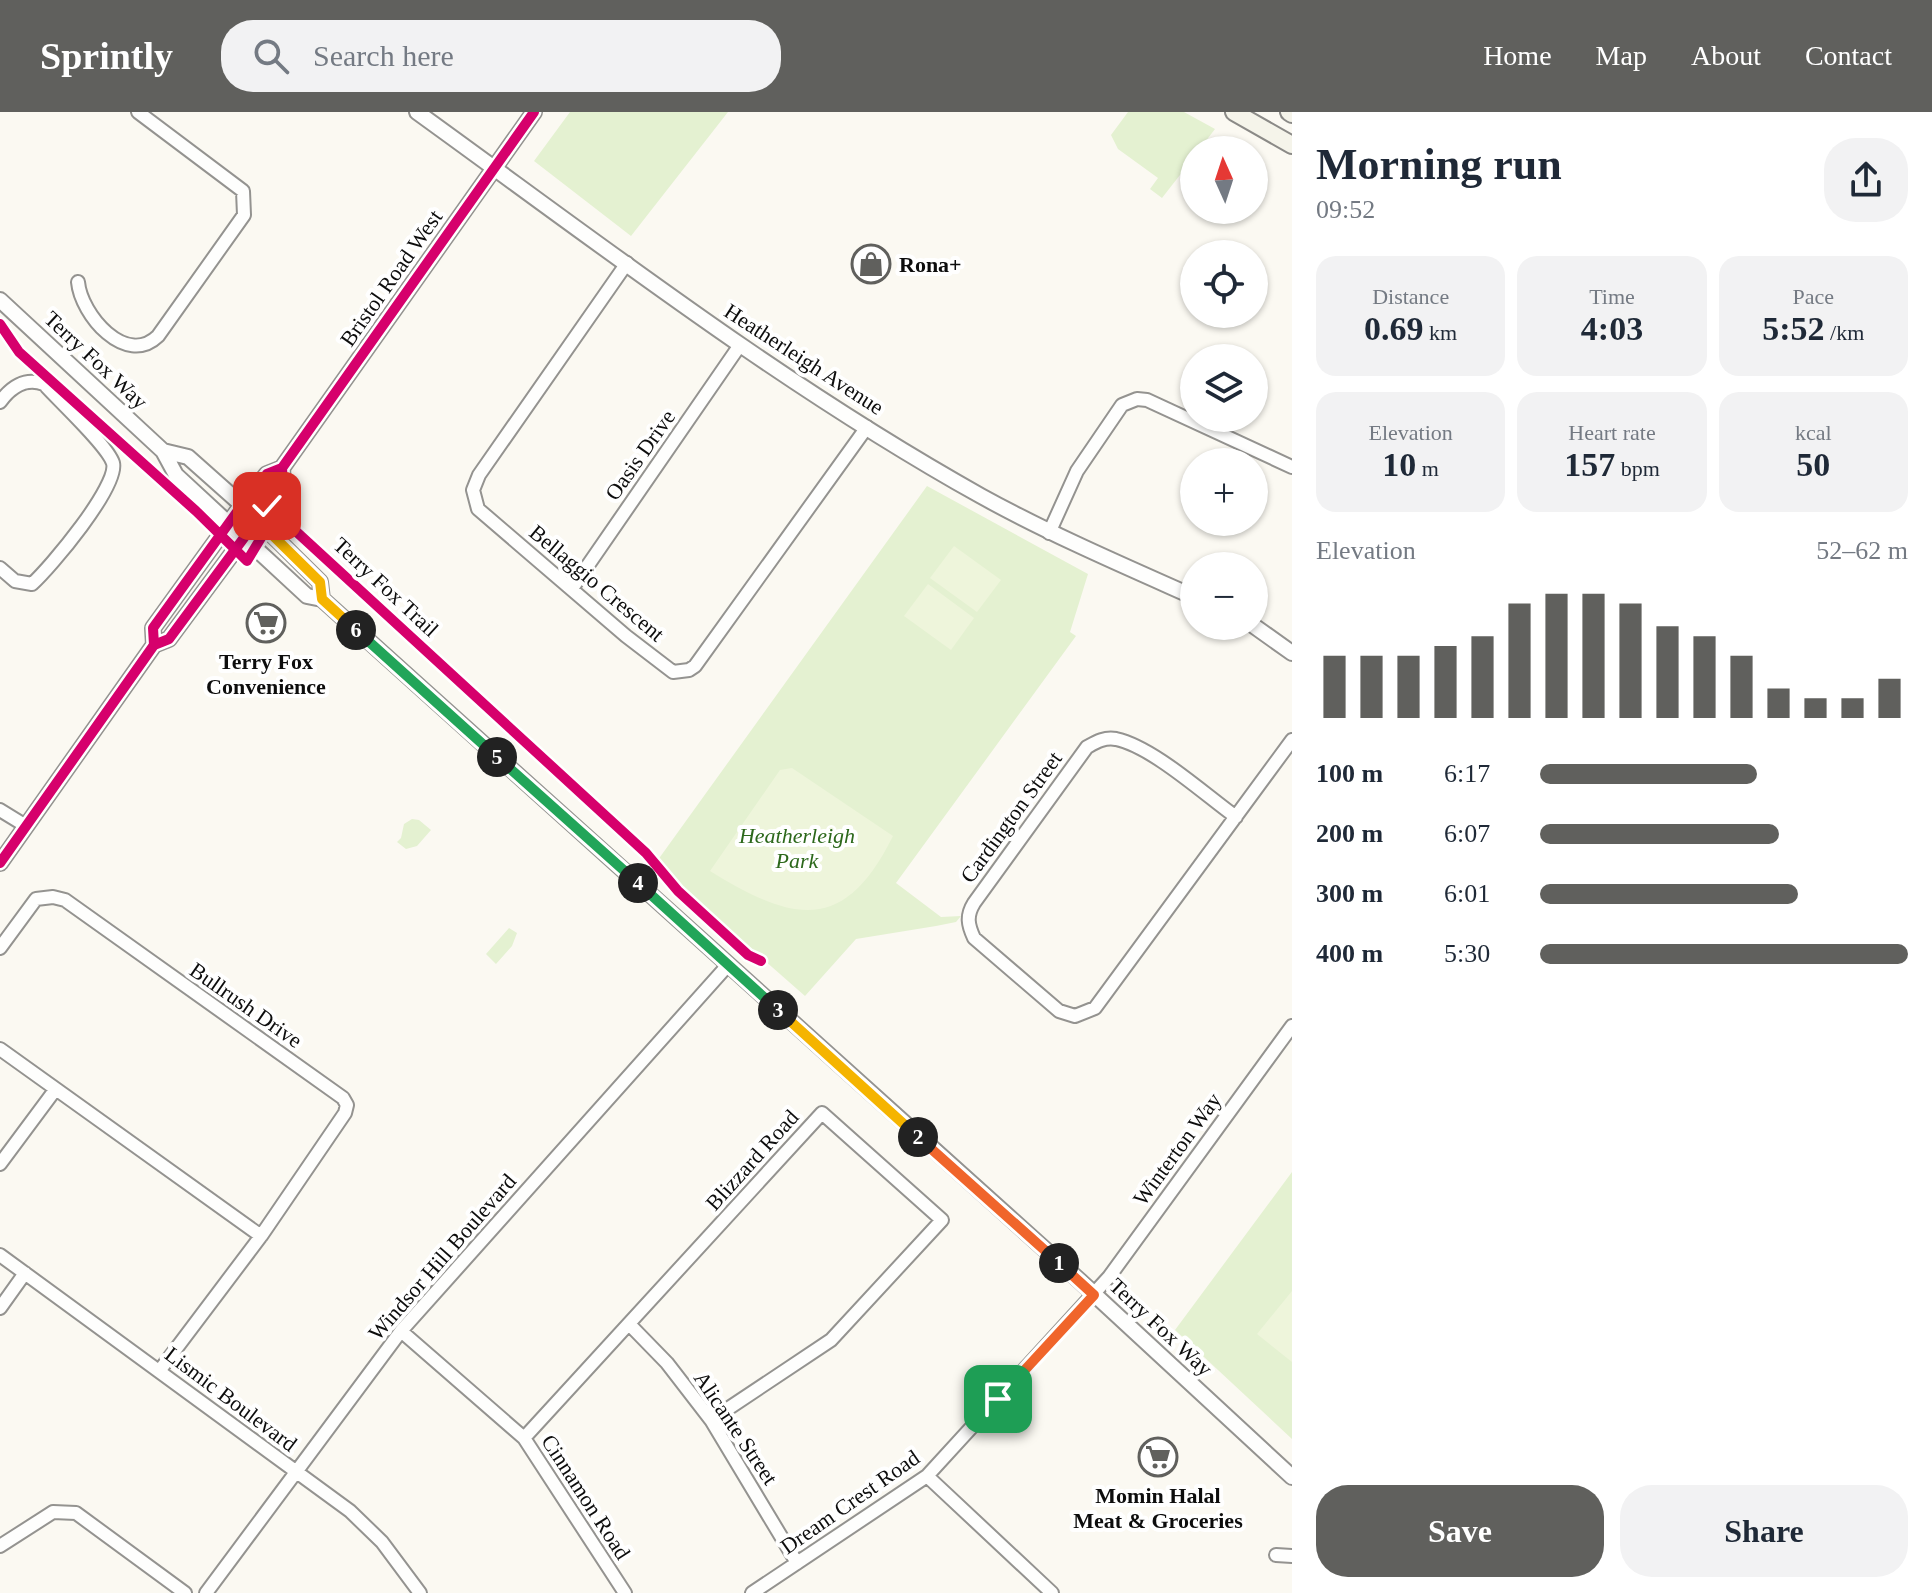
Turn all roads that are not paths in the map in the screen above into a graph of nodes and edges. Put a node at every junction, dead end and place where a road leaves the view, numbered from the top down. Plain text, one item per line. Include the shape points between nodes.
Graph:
1 (138, 112) edge
2 (417, 112) edge
3 (534, 112) edge
4 (1234, 112) edge
5 (1292, 145) edge
6 (493, 168) junction
7 (627, 263) junction
8 (78, 282) dead end
9 (0, 300) edge
10 (740, 345) junction
11 (0, 402) edge
12 (867, 427) junction
13 (163, 451) junction
14 (1292, 467) edge
15 (282, 468) junction
16 (242, 505) junction
17 (257, 520) junction
18 (229, 523) junction
19 (1049, 533) junction
20 (244, 537) junction
21 (0, 568) edge
22 (573, 587) junction
23 (1180, 591) edge
24 (322, 599) junction
25 (1268, 636) edge
26 (154, 645) junction
27 (1292, 653) edge
28 (1292, 740) edge
29 (0, 810) edge
30 (1236, 817) junction
31 (26, 826) junction
32 (0, 863) edge
33 (0, 948) edge
34 (728, 965) junction
35 (1292, 1026) edge
36 (0, 1049) edge
37 (55, 1090) junction
38 (0, 1164) edge
39 (261, 1236) junction
40 (0, 1255) edge
41 (25, 1273) junction
42 (1094, 1295) junction
43 (0, 1308) edge
44 (629, 1324) junction
45 (401, 1331) junction
46 (160, 1370) junction
47 (711, 1420) junction
48 (524, 1438) junction
49 (296, 1473) junction
50 (927, 1476) junction
51 (1292, 1477) edge
52 (0, 1546) edge
53 (1276, 1555) dead end
54 (1292, 1556) edge
55 (797, 1563) junction
56 (185, 1593) edge
57 (206, 1593) edge
58 (420, 1593) edge
59 (625, 1593) edge
60 (752, 1593) edge
61 (1052, 1593) edge

1 - 8 street via 243,191 244,215 149,344 120,343 91,314
2 - 6 street, Heatherleigh Avenue
3 - 6 street, Bristol Road West
4 - 5 main road
6 - 7 street, Heatherleigh Avenue
6 - 15 street, Bristol Road West
7 - 10 street, Heatherleigh Avenue
7 - 22 street, Bellaggio Crescent via 473,490 478,509
9 - 13 street, Terry Fox Way
10 - 12 street, Heatherleigh Avenue
10 - 22 street, Oasis Drive
11 - 21 street via 20,383 44,384 102,447 114,469 108,489 32,584 15,581
12 - 19 street, Heatherleigh Avenue
12 - 22 street, Bellaggio Crescent via 689,670 673,672
13 - 16 street, Terry Fox Way via 188,457
13 - 18 street, Terry Fox Way via 176,475
14 - 19 street via 1137,399 1122,405 1077,471
15 - 16 street, Bristol Road West via 267,474
15 - 17 street, Bristol Road West via 283,485
16 - 17 street, Terry Fox Way
16 - 18 street, Bristol Road West
17 - 20 street, Bristol Road West
17 - 24 street, Terry Fox Way via 320,582
18 - 20 street, Terry Fox Way
18 - 26 street, Bristol Road West via 153,628
19 - 23 street, Heatherleigh Avenue
20 - 24 street, Terry Fox Way via 307,596
20 - 26 street, Bristol Road West via 169,639
24 - 34 street, Terry Fox Way
25 - 27 street
26 - 31 street, Bristol Road West
28 - 30 street, Cardington Street
29 - 31 street
30 - 30 street, Cardington Street via 1150,754 1115,739 1098,740 1087,747 974,903 969,928 1059,1011 1075,1016 1086,1012 1095,1008
31 - 32 street, Bristol Road West
33 - 39 street, Bullrush Drive via 36,899 65,900 343,1098 345,1113
34 - 42 street, Terry Fox Way
34 - 45 street, Windsor Hill Boulevard
35 - 42 street, Winterton Way
36 - 37 street
37 - 38 street
37 - 39 street
39 - 46 street, Bullrush Drive
40 - 41 street, Lismic Boulevard
41 - 43 street
41 - 46 street, Lismic Boulevard
42 - 50 street, Dream Crest Road
42 - 51 street, Terry Fox Way
44 - 47 street, Alicante Street
44 - 47 street, Blizzard Road via 822,1113 942,1220 831,1340
44 - 48 street, Blizzard Road
45 - 48 street, Cinnamon Road
45 - 49 street, Windsor Hill Boulevard
46 - 49 street, Lismic Boulevard
47 - 55 street, Alicante Street
48 - 59 street, Cinnamon Road
49 - 57 street, Windsor Hill Boulevard
49 - 58 street, Lismic Boulevard via 366,1523
50 - 55 street, Dream Crest Road
50 - 61 street
52 - 56 street via 53,1512 76,1513
53 - 54 street
55 - 60 street, Dream Crest Road

